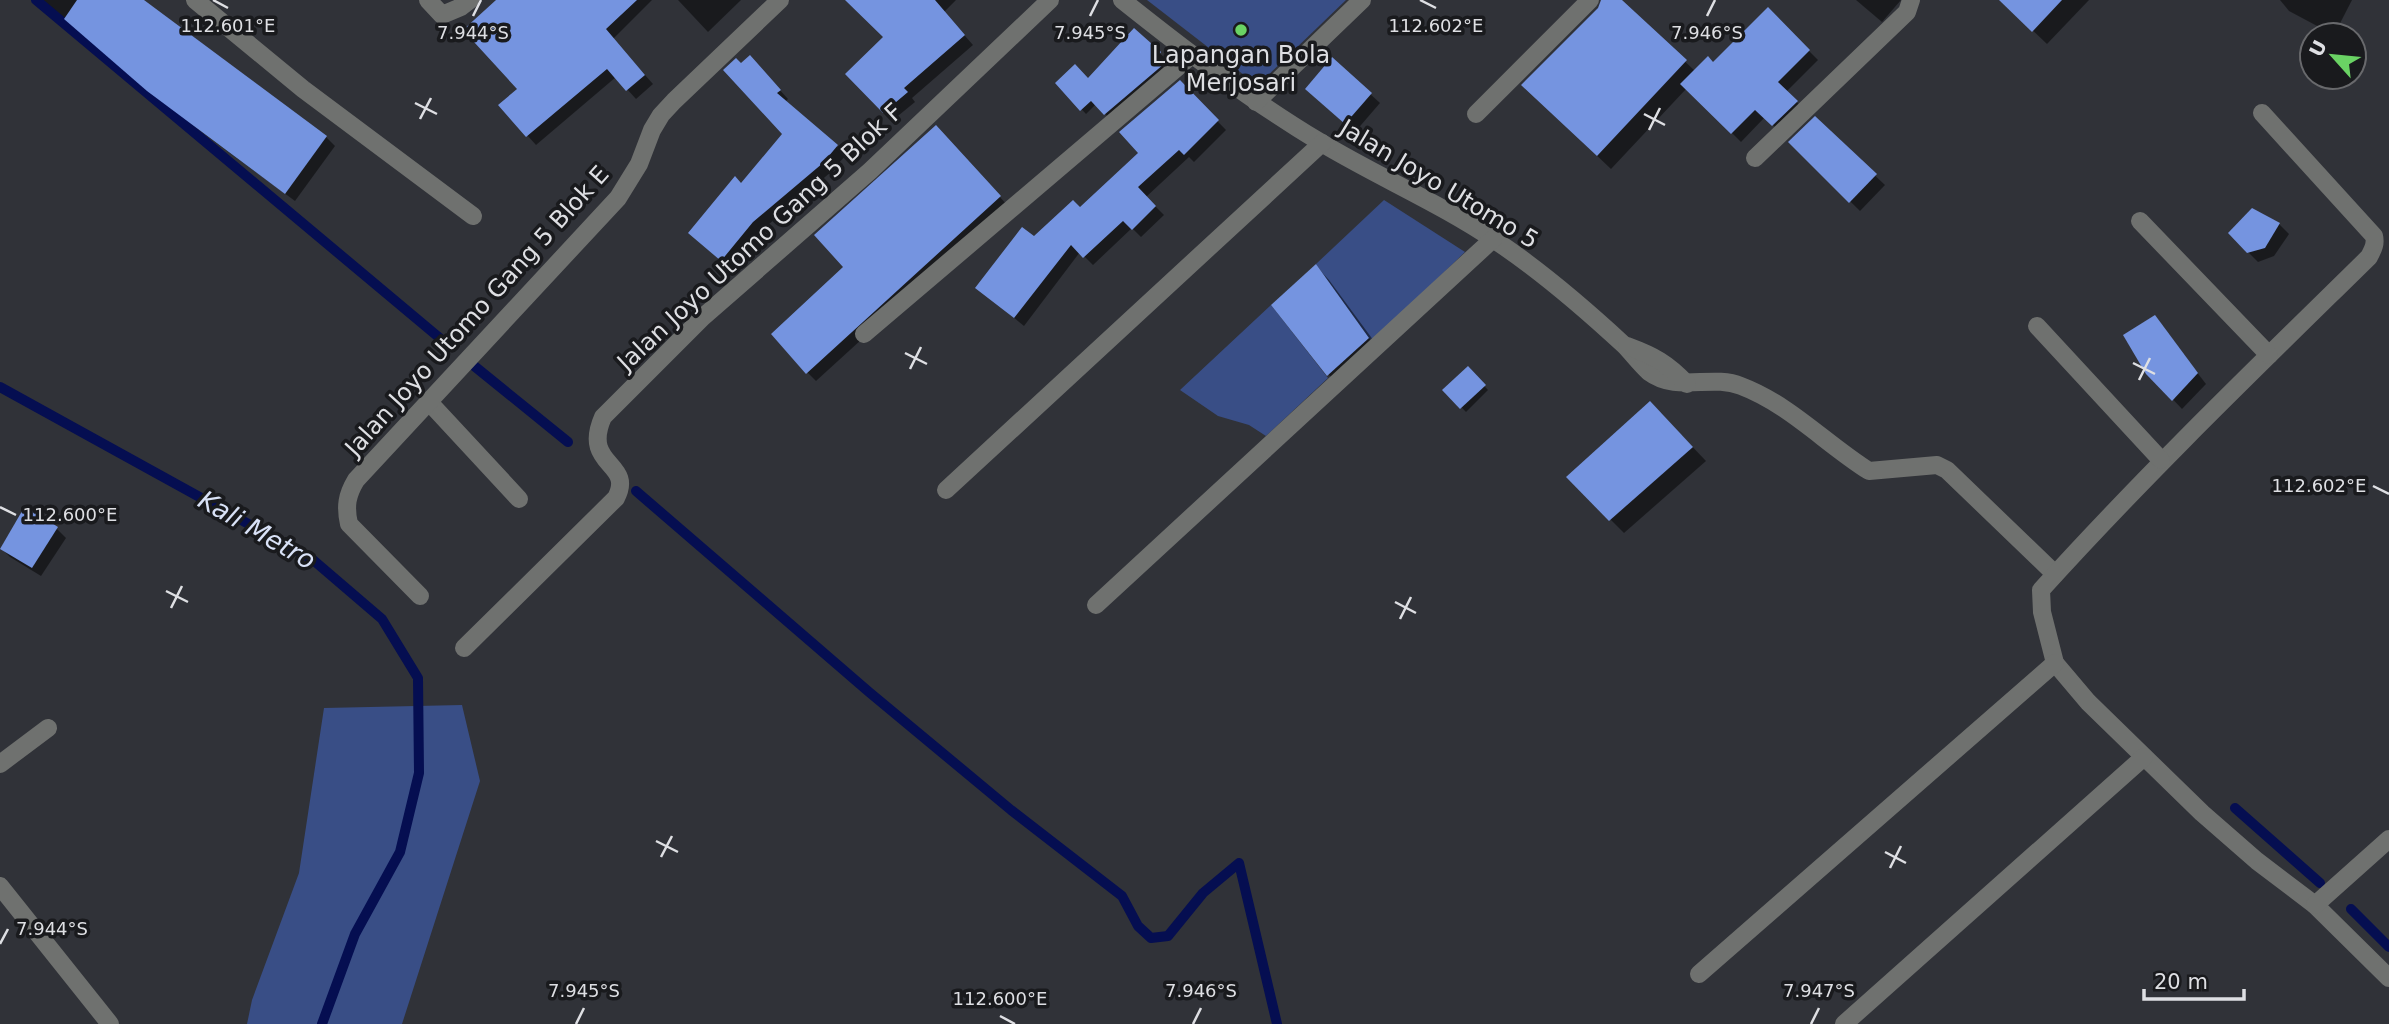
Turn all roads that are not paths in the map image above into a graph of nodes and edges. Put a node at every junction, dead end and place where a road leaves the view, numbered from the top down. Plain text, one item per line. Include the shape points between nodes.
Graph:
1 (195, 0) edge
2 (428, 0) edge
3 (470, 0) edge
4 (780, 0) edge
5 (1050, 0) edge
6 (1122, 0) edge
7 (1362, 0) edge
8 (1590, 0) edge
9 (1910, 0) edge
10 (1192, 55) junction
11 (1256, 102) junction
12 (2262, 113) dead end
13 (1476, 114) dead end
14 (1322, 143) junction
15 (1755, 158) dead end
16 (473, 216) dead end
17 (2140, 222) dead end
18 (1493, 239) junction
19 (2037, 326) dead end
20 (864, 334) dead end
21 (2269, 355) junction
22 (429, 402) junction
23 (2161, 460) junction
24 (946, 490) dead end
25 (519, 499) dead end
26 (2055, 574) junction
27 (420, 596) dead end
28 (1096, 605) dead end
29 (464, 648) dead end
30 (2055, 663) junction
31 (48, 729) dead end
32 (2144, 757) junction
33 (0, 764) edge
34 (2389, 839) edge
35 (0, 886) edge
36 (2315, 905) junction
37 (1699, 974) dead end
38 (2389, 978) edge
39 (110, 1024) edge
40 (1844, 1024) edge

1 - 16 street via 303,89
2 - 3 street via 442,15
4 - 22 street, Jalan Joyo Utomo Gang 5 Blok E via 667,108 618,198
5 - 29 street, Jalan Joyo Utomo Gang 5 Blok F via 870,171 703,317 603,417 596,443 618,473 621,490
6 - 10 street, Jalan Joyo Utomo 5
7 - 11 street
8 - 13 street
9 - 15 street via 1907,12
10 - 11 street, Jalan Joyo Utomo 5
10 - 20 street
11 - 14 street, Jalan Joyo Utomo 5
12 - 21 street via 2376,242 2370,257
14 - 18 street, Jalan Joyo Utomo 5
14 - 24 street
17 - 21 street
18 - 26 street, Jalan Joyo Utomo 5 via 1528,264 1650,372 1687,384 1713,380 1738,385 1763,395 1869,471 1937,465 1947,470
18 - 28 street
19 - 23 street
21 - 23 street
22 - 25 street
22 - 27 street, Jalan Joyo Utomo Gang 5 Blok E via 356,480 346,509 349,524
23 - 26 street
26 - 30 street via 2041,590
30 - 32 street
30 - 37 street
31 - 33 street
32 - 36 street via 2238,845
32 - 40 street
34 - 36 street
35 - 39 street
36 - 38 street

